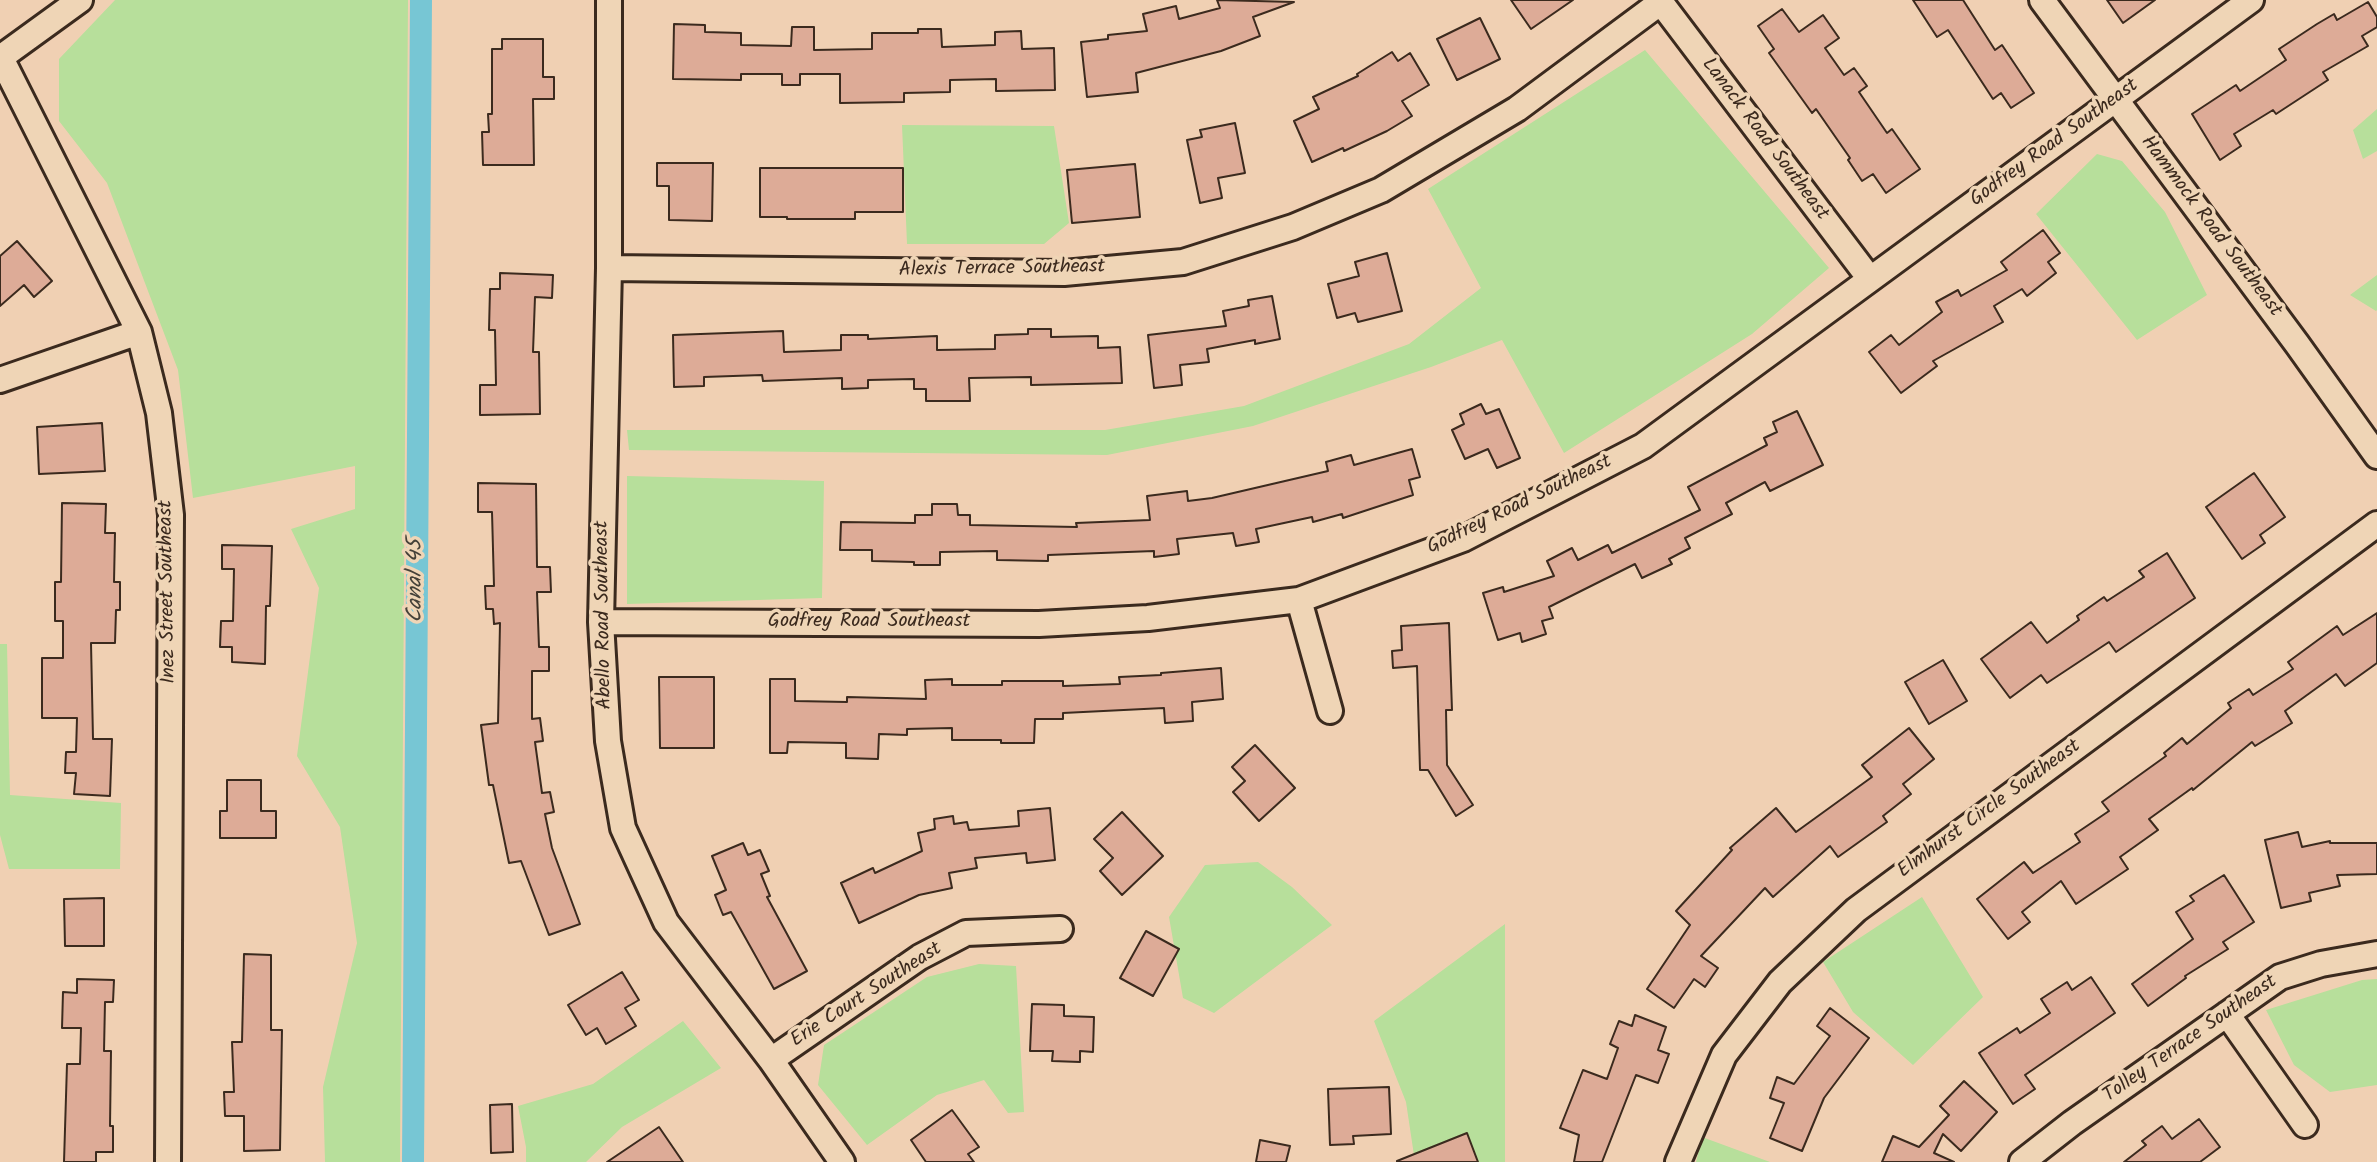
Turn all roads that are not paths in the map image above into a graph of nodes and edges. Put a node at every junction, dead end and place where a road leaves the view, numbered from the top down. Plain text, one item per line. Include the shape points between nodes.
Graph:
1 (80, 0) edge
2 (609, 0) edge
3 (2042, 0) edge
4 (2251, 0) edge
5 (1660, 1) edge
6 (1, 58) edge
7 (2116, 101) junction
8 (609, 268) junction
9 (1870, 279) junction
10 (139, 332) junction
11 (0, 380) edge
12 (2377, 456) edge
13 (2377, 524) edge
14 (1299, 600) junction
15 (601, 622) junction
16 (1330, 711) dead end
17 (1060, 929) dead end
18 (2377, 954) edge
19 (2227, 1014) junction
20 (771, 1060) junction
21 (2305, 1125) dead end
22 (168, 1162) edge
23 (842, 1162) edge
24 (1678, 1162) edge
25 (2022, 1162) edge

1 - 6 street
2 - 8 street, Abello Road Southeast
3 - 7 street, Hammock Road Southeast
4 - 7 street, Godfrey Road Southeast
5 - 8 street, Alexis Terrace Southeast via 1517,109 1381,190 1293,227 1183,262 1064,273
5 - 9 street, Lanack Road Southeast
6 - 10 street, Inez Street Southeast
7 - 9 street, Godfrey Road Southeast
7 - 12 street, Hammock Road Southeast
8 - 15 street, Abello Road Southeast
9 - 14 street, Godfrey Road Southeast via 1643,446 1463,539
10 - 11 street
10 - 22 street, Inez Street Southeast via 159,413 171,515
13 - 24 street, Elmhurst Circle Southeast via 1856,910 1780,982 1724,1055
14 - 15 street, Godfrey Road Southeast via 1148,618 1039,624
14 - 16 street
15 - 20 street, Abello Road Southeast via 608,741 623,828 666,922
17 - 20 street, Erie Court Southeast via 966,933 920,957
18 - 19 street, Tolley Terrace Southeast via 2280,977
19 - 21 street
19 - 25 street, Tolley Terrace Southeast
20 - 23 street, Abello Road Southeast

